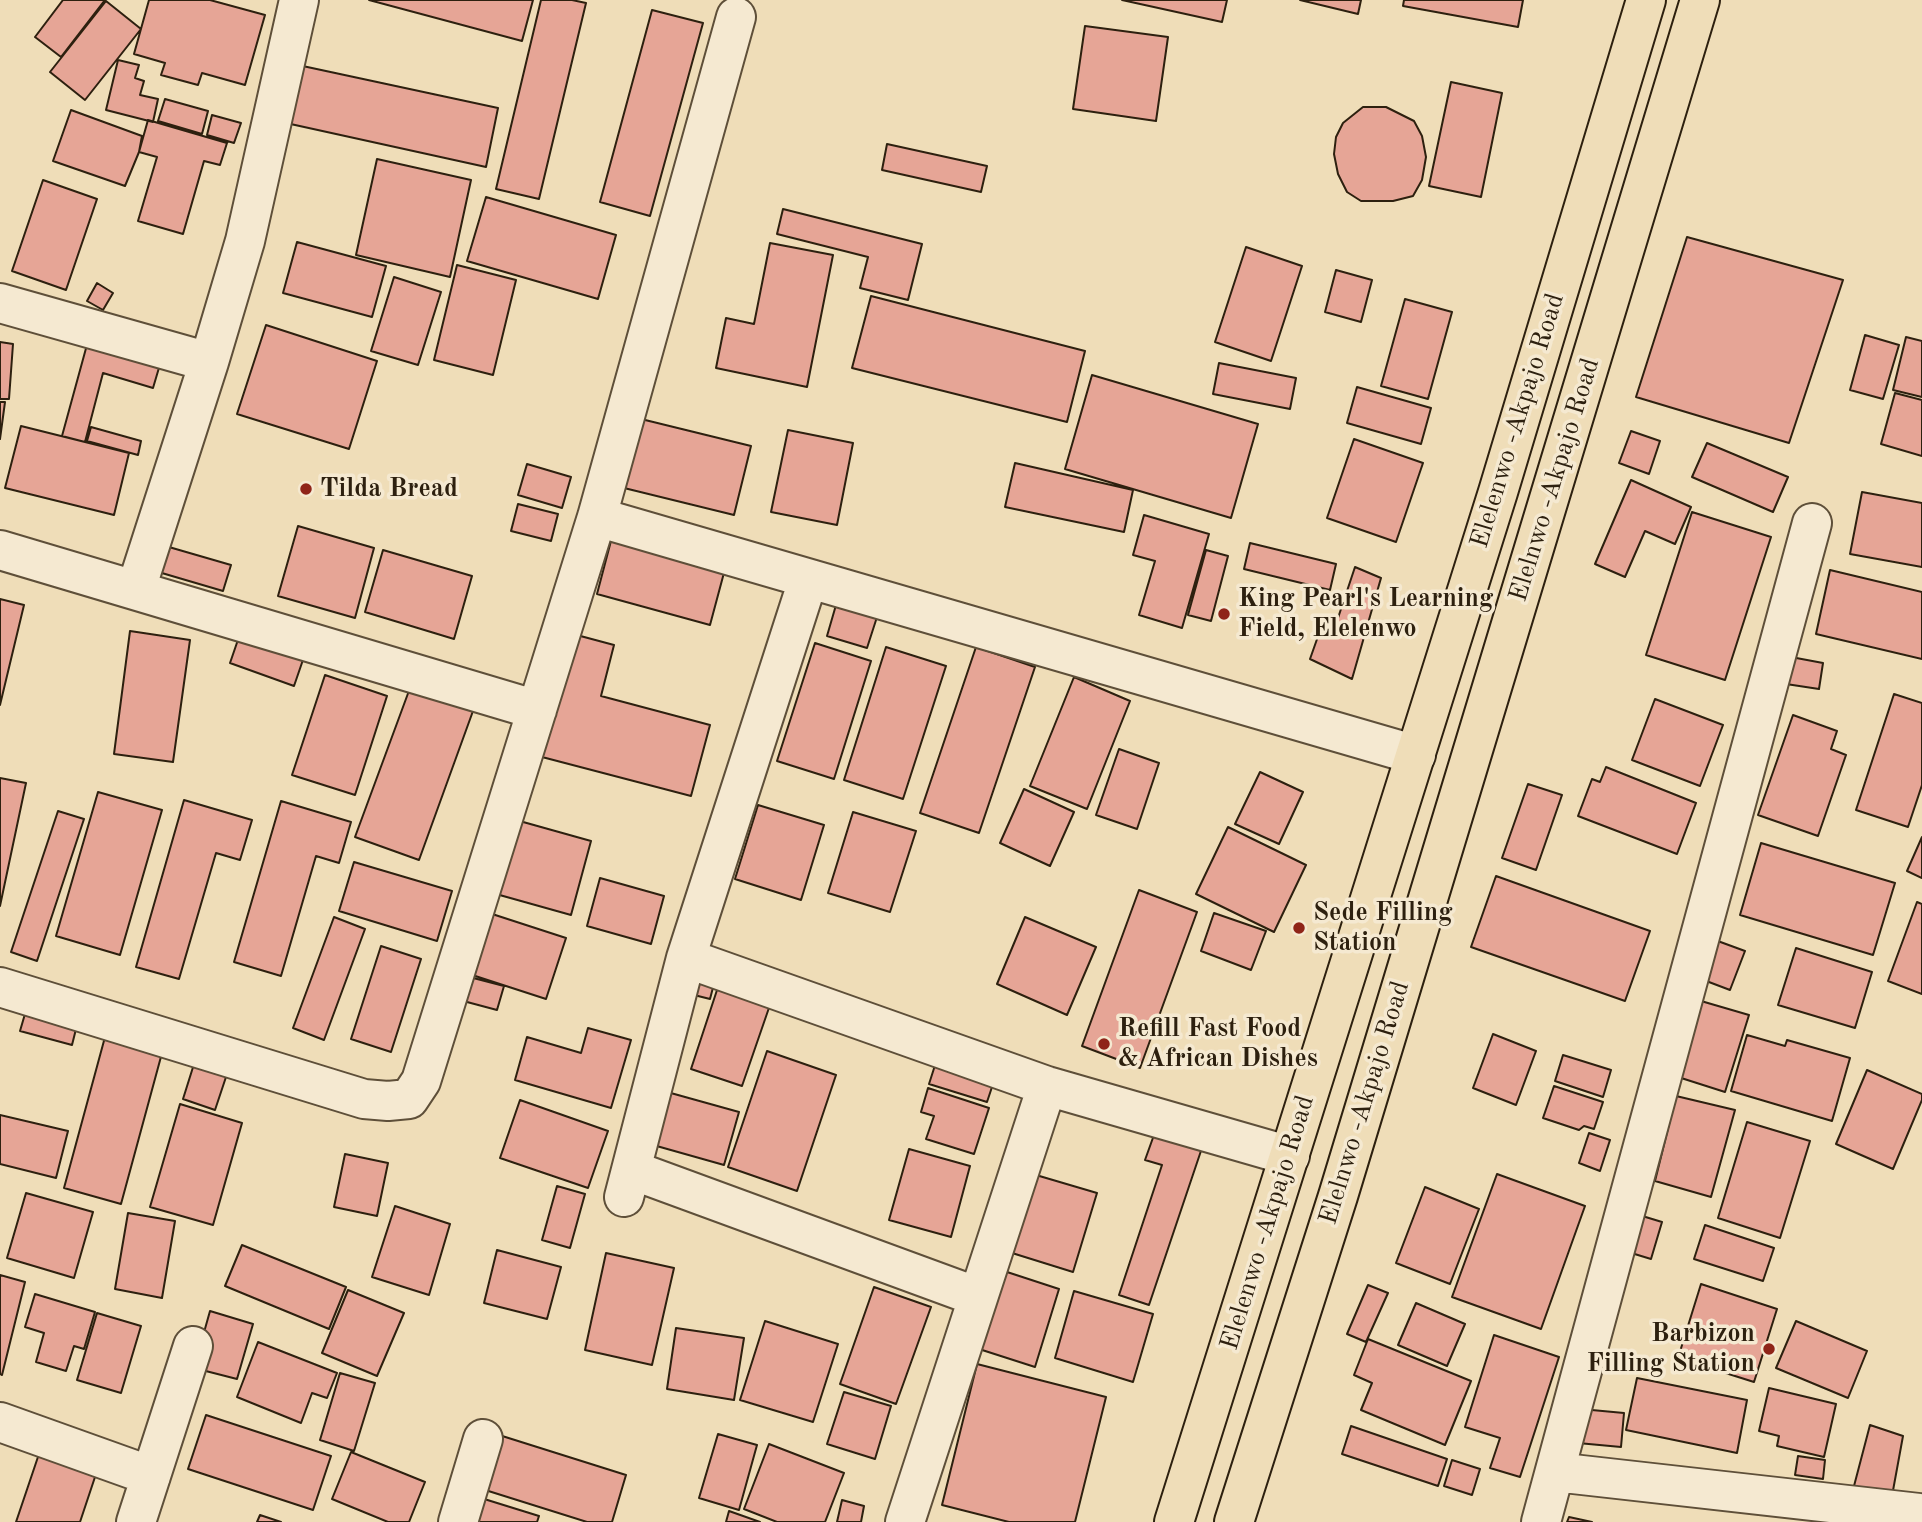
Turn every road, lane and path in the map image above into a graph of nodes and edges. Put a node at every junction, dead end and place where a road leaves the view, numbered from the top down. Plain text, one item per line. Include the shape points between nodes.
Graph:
1 (299, 0) edge
2 (1646, 0) edge
3 (1700, 0) edge
4 (736, 17) dead end
5 (0, 303) edge
6 (209, 362) junction
7 (597, 517) junction
8 (1812, 523) dead end
9 (0, 550) edge
10 (808, 580) junction
11 (136, 589) junction
12 (537, 710) junction
13 (1416, 755) junction
14 (686, 958) junction
15 (0, 988) edge
16 (1047, 1086) junction
17 (1290, 1156) junction
18 (978, 1297) junction
19 (193, 1346) dead end
20 (0, 1422) edge
21 (483, 1439) dead end
22 (1555, 1472) junction
23 (151, 1476) junction
24 (1919, 1512) edge
25 (136, 1522) edge
26 (458, 1522) edge
27 (905, 1522) edge
28 (1174, 1522) edge
29 (1234, 1522) edge
30 (1541, 1522) edge

1 - 6 street via 245,241
2 - 13 main road, Elelenwo -Akpajo Road
3 - 29 main road, Elelnwo -Akpajo Road via 1338,1196
4 - 7 street
5 - 6 street
6 - 11 street
7 - 10 street
7 - 12 street
8 - 22 street
9 - 11 street
10 - 13 street
10 - 14 street
11 - 12 street
12 - 15 street via 421,1081 409,1099 364,1100
13 - 17 main road, Elelenwo -Akpajo Road
14 - 16 street
14 - 18 street via 628,1184
16 - 17 street
16 - 18 street
17 - 28 main road, Elelenwo -Akpajo Road
18 - 27 street
19 - 23 street
20 - 23 street
21 - 26 street
22 - 24 street
22 - 30 street
23 - 25 street

